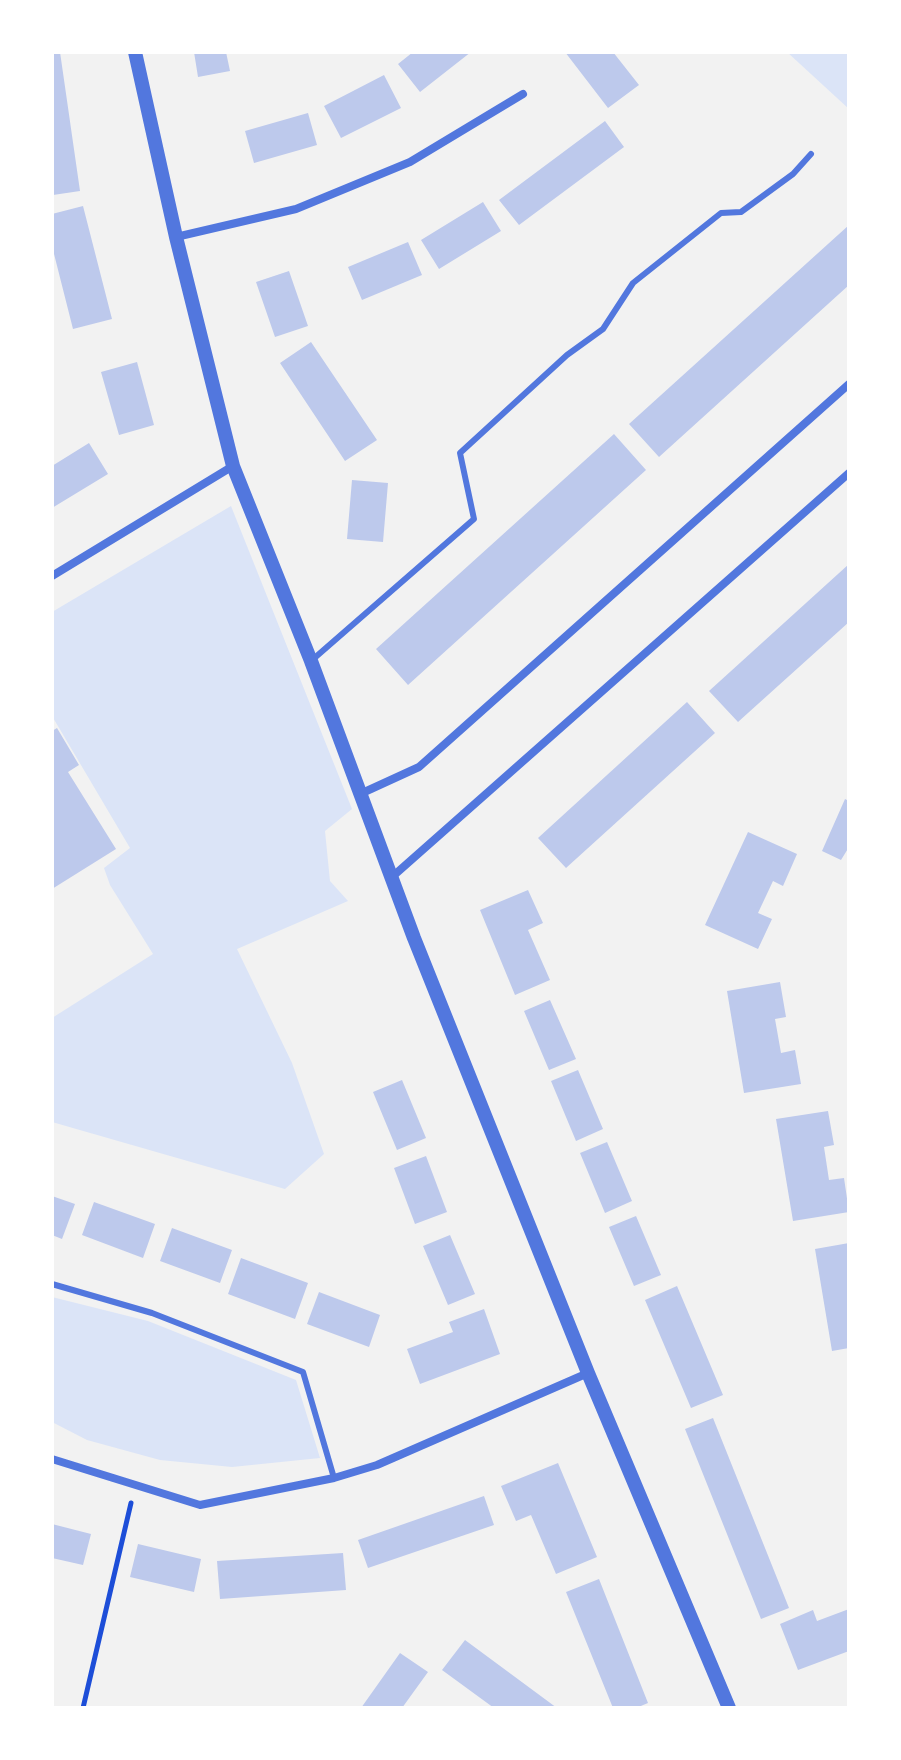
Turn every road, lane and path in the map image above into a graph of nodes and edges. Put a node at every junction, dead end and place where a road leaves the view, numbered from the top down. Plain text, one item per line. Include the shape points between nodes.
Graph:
1 (135, 52) edge
2 (523, 94) dead end
3 (811, 154) dead end
4 (176, 237) junction
5 (849, 384) edge
6 (233, 466) junction
7 (849, 473) edge
8 (52, 576) edge
9 (311, 661) junction
10 (360, 794) junction
11 (392, 877) junction
12 (52, 1284) edge
13 (588, 1373) junction
14 (52, 1459) edge
15 (334, 1478) junction
16 (135, 1487) junction
17 (83, 1708) edge
18 (729, 1708) edge

1 - 4 street
2 - 4 street via 410,162 296,209
3 - 9 lane via 741,212 721,213 633,283 603,329 460,453 474,519
4 - 6 street
5 - 10 street via 419,767
6 - 8 street
6 - 9 street
7 - 11 street
9 - 10 street
10 - 11 street
11 - 13 street
12 - 15 lane via 152,1313 303,1372
13 - 15 street via 377,1465
13 - 18 street
14 - 16 street
15 - 16 street via 200,1505
16 - 17 path

